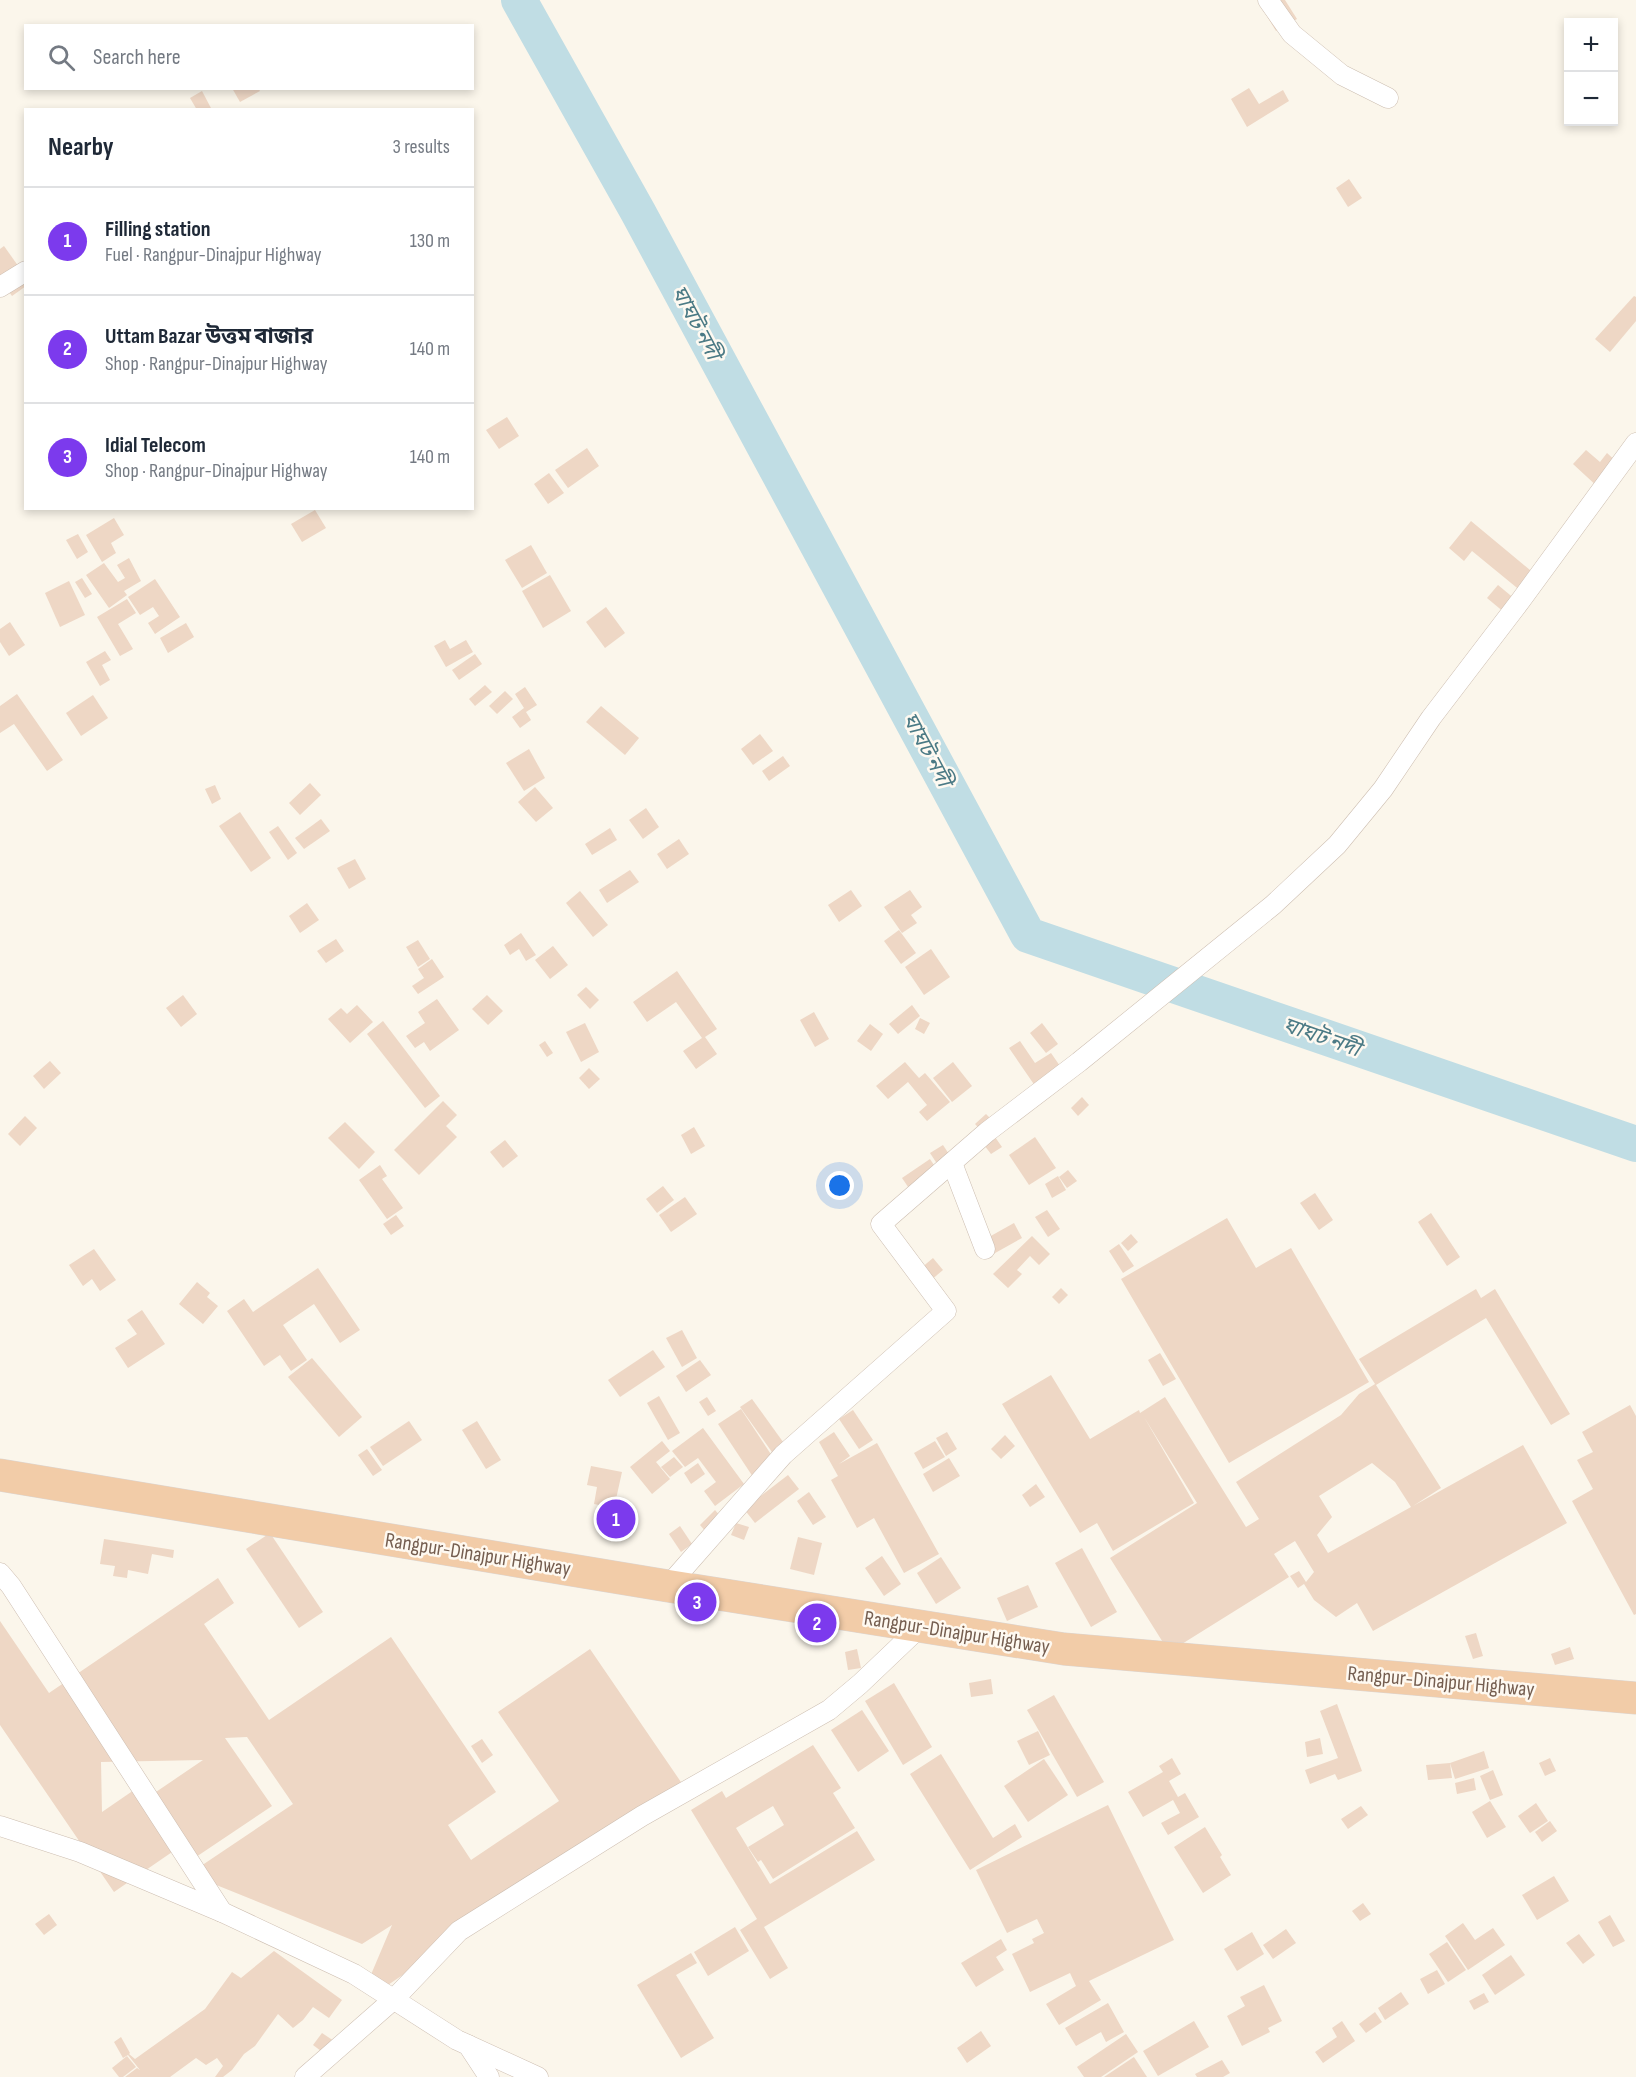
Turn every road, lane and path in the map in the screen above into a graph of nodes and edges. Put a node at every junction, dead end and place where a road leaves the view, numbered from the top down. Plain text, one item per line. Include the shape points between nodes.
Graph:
1 (1268, 0) edge
2 (1388, 98) dead end
3 (24, 272) edge
4 (0, 287) edge
5 (1636, 443) edge
6 (952, 1163) junction
7 (985, 1249) dead end
8 (0, 1475) edge
9 (0, 1573) edge
10 (668, 1586) junction
11 (921, 1626) junction
12 (1636, 1698) edge
13 (0, 1826) edge
14 (222, 1912) junction
15 (394, 1999) junction
16 (468, 2045) junction
17 (305, 2077) edge
18 (489, 2077) edge
19 (538, 2077) edge

1 - 2 street via 1292,34 1342,75
3 - 4 street
5 - 6 street via 1431,718 1383,789 1337,845 1273,905
6 - 7 street
6 - 10 street via 881,1224 946,1311 783,1455
8 - 10 highway, Rangpur-Dinajpur Highway
9 - 14 street
10 - 11 highway, Rangpur-Dinajpur Highway
11 - 12 highway, Rangpur-Dinajpur Highway via 1064,1649
11 - 15 street via 829,1710 642,1816 459,1931
13 - 14 street via 80,1852
14 - 15 street via 354,1974
15 - 16 street
15 - 17 street
16 - 18 street
16 - 19 street

